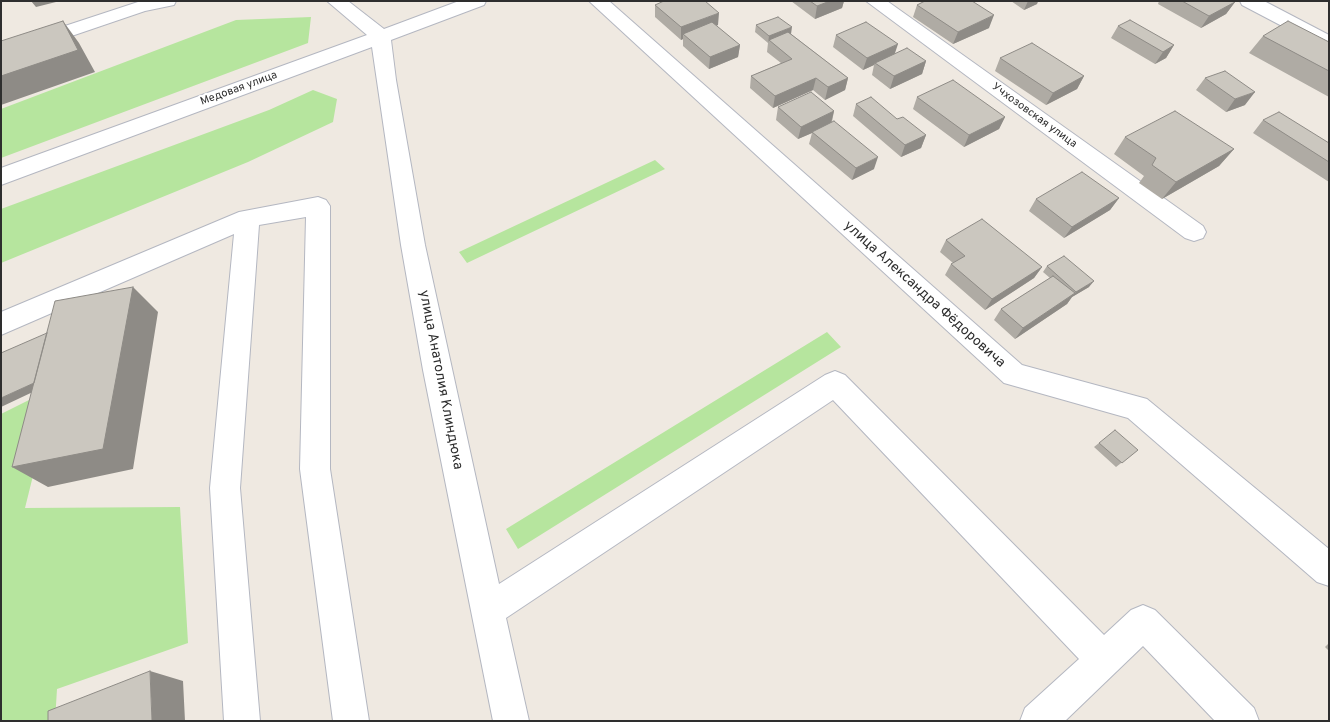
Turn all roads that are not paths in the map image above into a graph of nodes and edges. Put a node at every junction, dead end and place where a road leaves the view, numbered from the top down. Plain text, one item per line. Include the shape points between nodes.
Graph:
1 (167, 1) edge
2 (336, 1) edge
3 (477, 1) edge
4 (598, 1) edge
5 (875, 1) edge
6 (1249, 1) edge
7 (381, 36) junction
8 (1329, 43) edge
9 (1, 54) edge
10 (1, 177) edge
11 (247, 218) junction
12 (1194, 232) dead end
13 (1, 324) edge
14 (1329, 570) edge
15 (487, 612) junction
16 (1102, 658) junction
17 (242, 721) edge
18 (351, 721) edge
19 (511, 721) edge
20 (1038, 721) edge
21 (1240, 721) edge

1 - 9 street
2 - 7 street
3 - 7 street, Медовая улица
4 - 14 street, улица Александра Фёдоровича via 1014,375 1137,408
5 - 12 street, Учхозовская улица
6 - 8 street
7 - 10 street, Медовая улица
7 - 15 street, улица Анатолия Клиндюка via 413,245
11 - 13 street
11 - 17 street via 225,488
11 - 18 street via 318,206 315,469
15 - 16 street via 834,383
15 - 19 street, улица Анатолия Клиндюка
16 - 20 street
16 - 21 street via 1143,622

